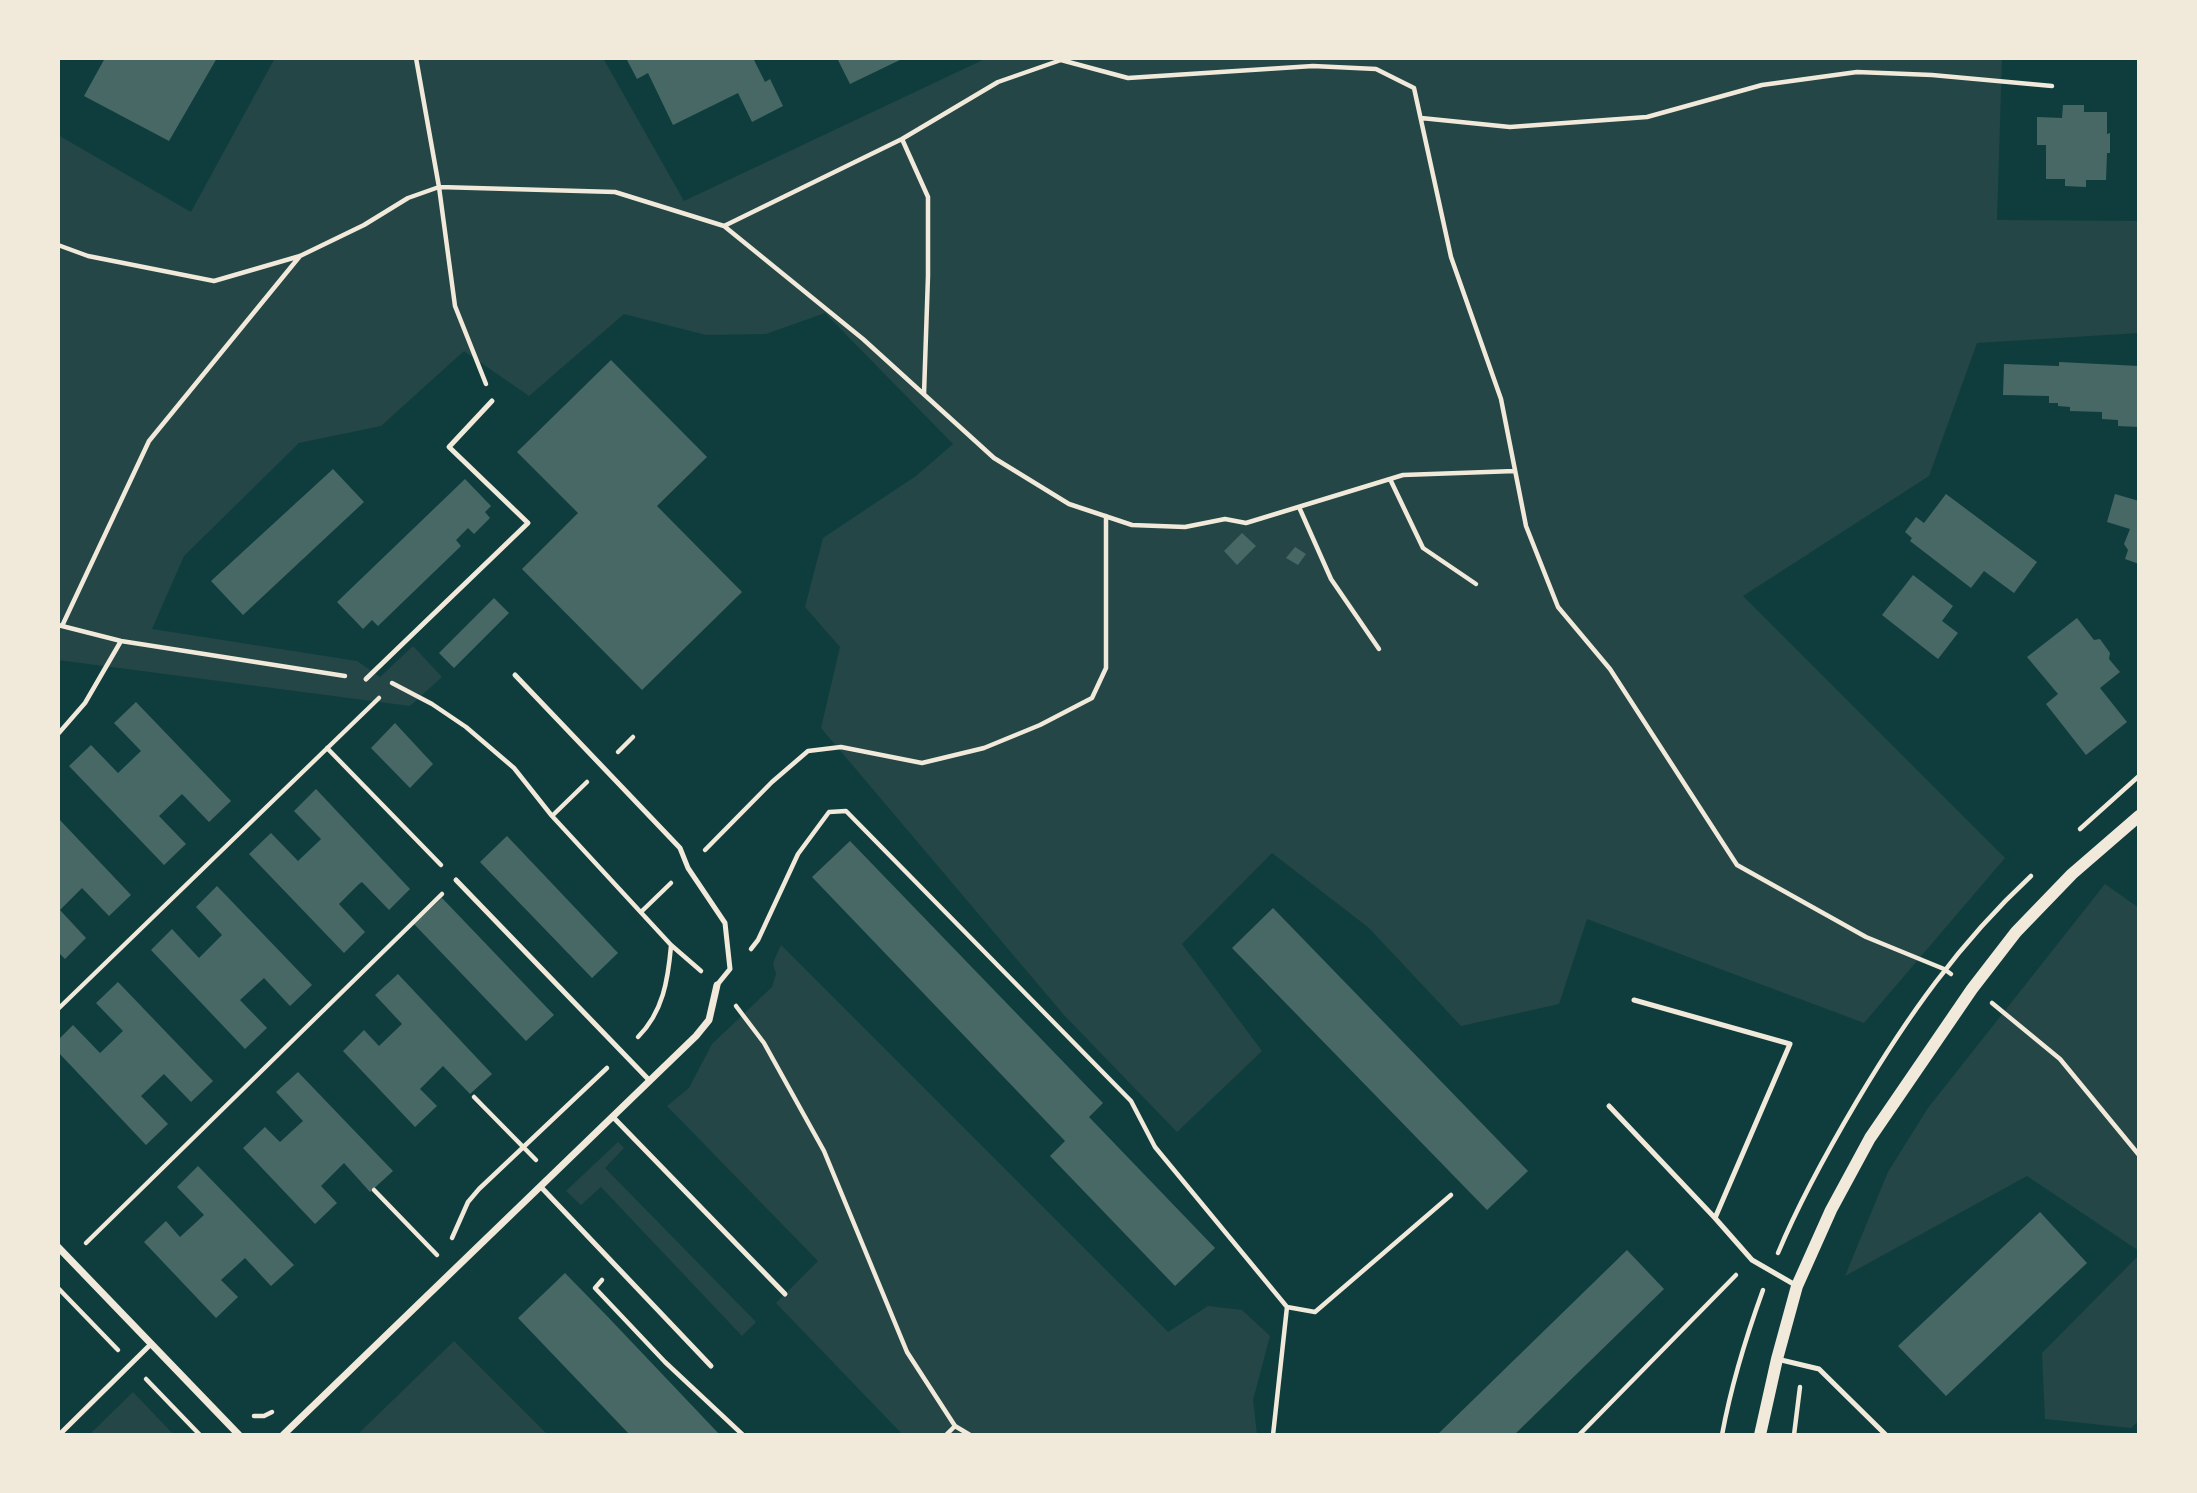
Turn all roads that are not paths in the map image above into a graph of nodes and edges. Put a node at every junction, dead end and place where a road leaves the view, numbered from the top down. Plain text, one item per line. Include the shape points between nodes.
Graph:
1 (492, 401) road end
2 (516, 675) dead end
3 (366, 679) road end
4 (2139, 816) edge
5 (456, 880) road end
6 (718, 985) joint
7 (1634, 1000) dead end
8 (650, 1082) junction
9 (1609, 1106) dead end
10 (613, 1117) junction
11 (540, 1186) junction
12 (1716, 1218) junction
13 (58, 1247) edge
14 (1797, 1286) junction
15 (785, 1294) dead end
16 (151, 1344) junction
17 (1777, 1359) junction
18 (711, 1366) dead end
19 (59, 1435) edge
20 (239, 1435) edge
21 (283, 1435) edge
22 (1760, 1435) edge
23 (1886, 1435) edge

1 - 3 lane via 449,447 528,523
2 - 6 lane via 680,848 688,868 725,922 730,969
4 - 14 street via 2072,874 2016,932 1972,989 1870,1138
5 - 8 lane
6 - 8 street via 709,1020
7 - 12 lane via 1790,1044
8 - 10 street
9 - 12 lane
10 - 11 street
10 - 15 lane
11 - 18 lane
11 - 21 street
12 - 14 lane via 1752,1260
13 - 16 street
14 - 17 street
16 - 19 lane
16 - 20 street
17 - 22 street
17 - 23 lane via 1819,1369

